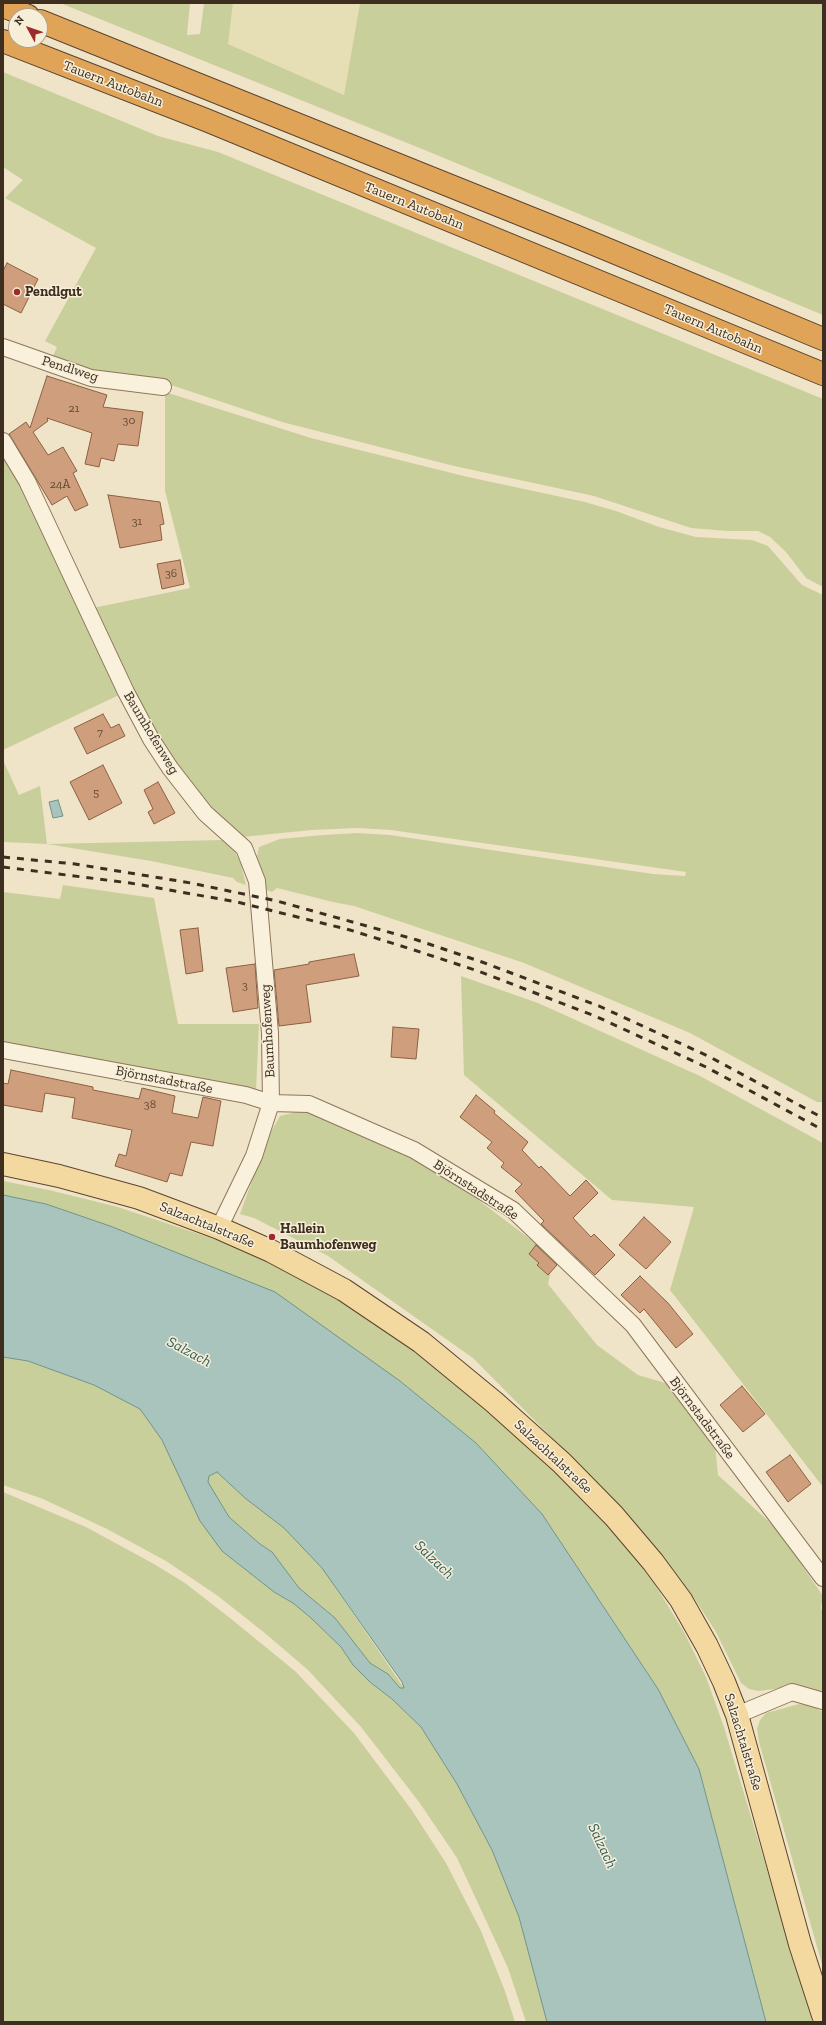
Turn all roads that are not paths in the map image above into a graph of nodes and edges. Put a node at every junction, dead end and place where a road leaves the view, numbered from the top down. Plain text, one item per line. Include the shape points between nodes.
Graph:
1 (48, 24) edge
2 (3, 41) edge
3 (823, 339) edge
4 (3, 347) edge
5 (823, 374) edge
6 (163, 387) dead end
7 (3, 441) edge
8 (3, 1050) edge
9 (271, 1103) junction
10 (3, 1164) edge
11 (219, 1228) junction
12 (823, 1578) edge
13 (823, 1701) edge
14 (737, 1715) junction
15 (823, 2015) edge

1 - 3 highway
2 - 5 highway, Tauern Autobahn via 213,123
4 - 6 street, Pendlweg via 91,378
7 - 9 street, Baumhofenweg via 27,481 126,692 151,739 205,813 244,848 257,881 270,1033
8 - 9 street, Björnstadstraße via 246,1095
9 - 11 street, Baumhofenweg via 254,1156
9 - 12 street, Björnstadstraße via 309,1104 414,1150 513,1210 633,1325
10 - 11 main road, Salzachtalstraße via 139,1198
11 - 14 main road, Salzachtalstraße via 271,1251 344,1290 421,1342 494,1402 562,1463 614,1516 681,1600 707,1646
13 - 14 street via 792,1692
14 - 15 main road, Salzachtalstraße via 800,1944

